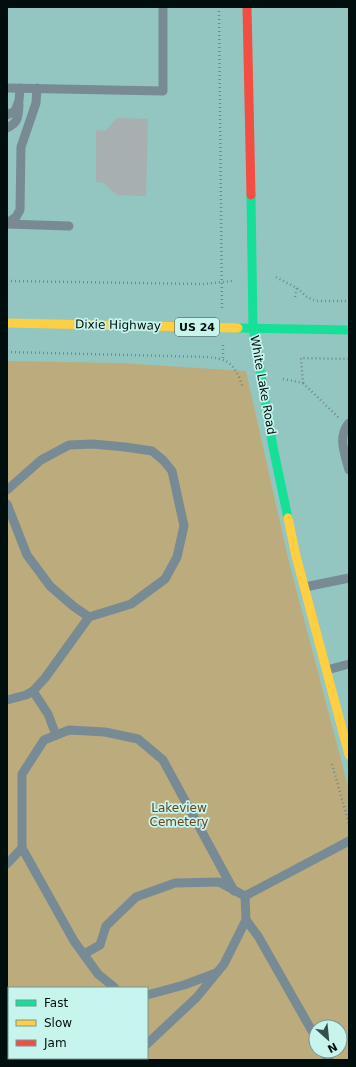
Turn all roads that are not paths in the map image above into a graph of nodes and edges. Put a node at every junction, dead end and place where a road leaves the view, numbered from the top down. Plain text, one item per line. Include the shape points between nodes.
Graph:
1 (163, 7) edge
2 (247, 7) edge
3 (7, 88) edge
4 (20, 88) junction
5 (37, 88) junction
6 (19, 101) junction
7 (7, 115) edge
8 (7, 128) edge
9 (7, 224) edge
10 (69, 226) dead end
11 (7, 323) edge
12 (253, 328) junction
13 (349, 330) edge
14 (349, 423) edge
15 (349, 470) edge
16 (7, 490) edge
17 (7, 504) edge
18 (349, 578) edge
19 (305, 587) junction
20 (89, 617) junction
21 (349, 664) edge
22 (327, 670) junction
23 (33, 691) junction
24 (7, 700) edge
25 (56, 735) junction
26 (349, 755) edge
27 (349, 840) edge
28 (22, 848) junction
29 (7, 864) edge
30 (234, 891) junction
31 (244, 896) junction
32 (246, 920) junction
33 (84, 954) junction
34 (216, 973) junction
35 (114, 987) edge
36 (148, 995) edge
37 (308, 1024) edge
38 (148, 1043) edge

1 - 5 lane via 163,90
2 - 12 street, White Lake Road
3 - 4 lane
4 - 5 lane
4 - 6 lane
5 - 9 lane via 36,103 21,147 20,210
6 - 7 lane via 15,111
6 - 8 lane via 18,118
9 - 10 lane
11 - 12 street, Dixie Highway / US 24
12 - 13 street, Dixie Highway / US 24
12 - 19 street, White Lake Road via 273,447
14 - 15 lane via 342,439
16 - 20 lane via 41,460 69,445 93,444 152,451 172,471 184,526 177,557 165,580 130,604
17 - 20 lane via 27,555 50,586
18 - 19 lane
19 - 22 street, White Lake Road
20 - 23 lane
21 - 22 lane
22 - 26 street, White Lake Road
23 - 24 lane
23 - 25 lane via 48,714
25 - 28 lane via 44,740 22,774
25 - 30 lane via 69,730 106,732 138,739 163,760
27 - 31 lane
28 - 29 lane
28 - 33 lane via 74,941
30 - 31 lane
30 - 33 lane via 219,882 175,883 136,897 106,926 100,945
31 - 32 lane
32 - 34 lane via 224,964
32 - 37 lane via 258,936
33 - 35 lane via 98,974
34 - 36 lane
34 - 38 lane via 197,997

